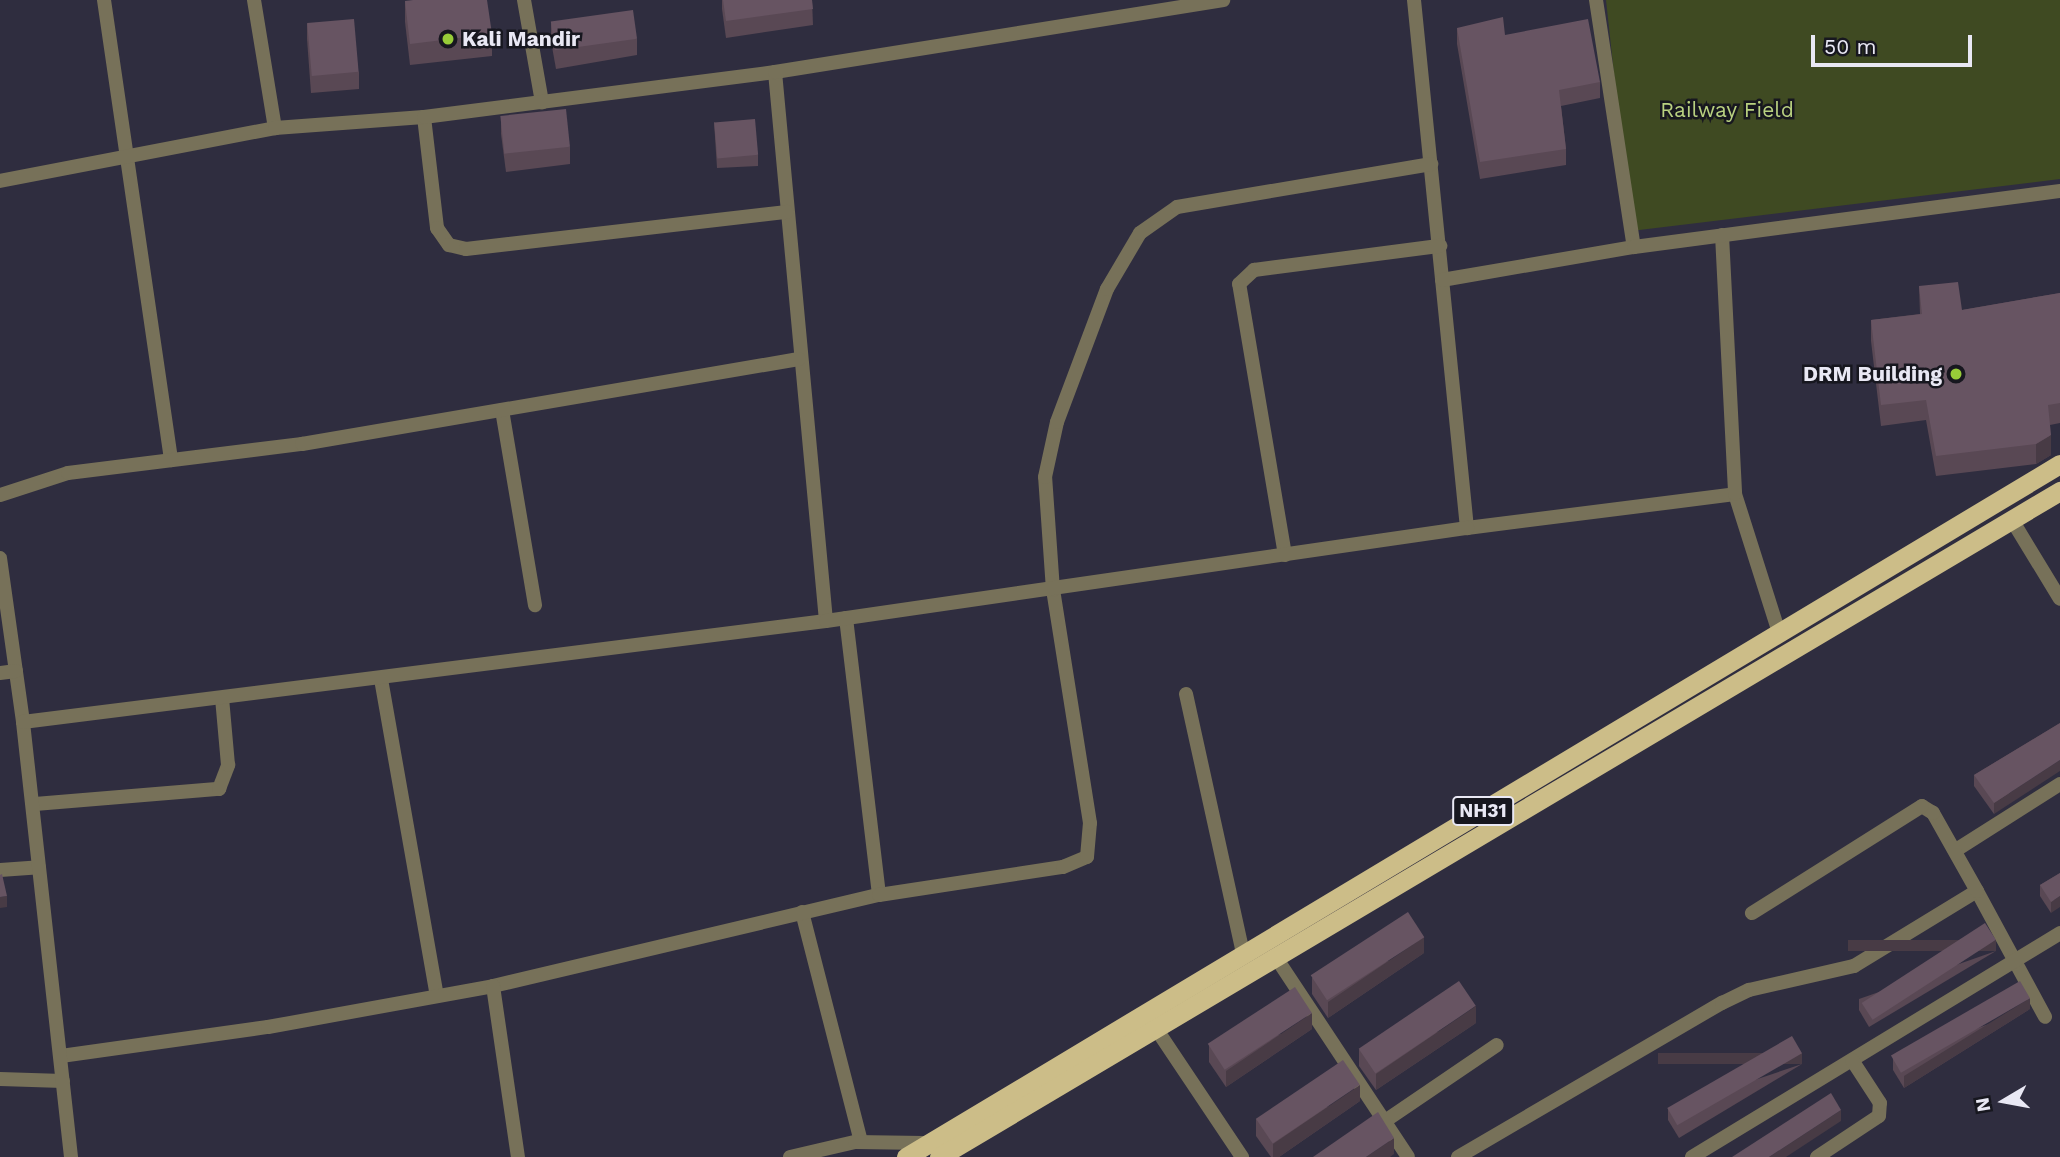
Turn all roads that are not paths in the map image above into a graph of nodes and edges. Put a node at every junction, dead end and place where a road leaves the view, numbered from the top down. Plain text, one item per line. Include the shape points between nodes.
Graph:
1 (104, 0) edge
2 (254, 0) edge
3 (524, 0) edge
4 (1223, 0) edge
5 (1413, 0) edge
6 (1595, 0) edge
7 (775, 72) junction
8 (542, 102) junction
9 (424, 117) junction
10 (275, 128) junction
11 (126, 155) junction
12 (1431, 164) junction
13 (0, 181) edge
14 (2060, 191) edge
15 (787, 212) junction
16 (1722, 235) junction
17 (1440, 246) junction
18 (1634, 247) junction
19 (1442, 280) junction
20 (799, 359) junction
21 (502, 410) junction
22 (171, 460) junction
23 (2060, 464) edge
24 (2060, 491) edge
25 (1735, 494) junction
26 (0, 495) edge
27 (2012, 520) junction
28 (1467, 528) junction
29 (1285, 555) junction
30 (0, 558) edge
31 (1053, 590) junction
32 (2060, 599) edge
33 (535, 605) dead end
34 (846, 618) junction
35 (826, 621) junction
36 (1779, 633) junction
37 (16, 671) junction
38 (0, 673) edge
39 (381, 679) junction
40 (1186, 694) dead end
41 (222, 698) junction
42 (23, 722) junction
43 (2060, 784) edge
44 (35, 804) junction
45 (1956, 850) junction
46 (39, 867) junction
47 (0, 870) edge
48 (1977, 891) junction
49 (879, 895) junction
50 (802, 912) junction
51 (1752, 913) dead end
52 (2060, 933) edge
53 (1243, 953) junction
54 (1277, 958) junction
55 (2015, 961) junction
56 (493, 986) junction
57 (437, 996) junction
58 (2045, 1017) dead end
59 (1157, 1030) junction
60 (1497, 1045) dead end
61 (61, 1056) junction
62 (1852, 1060) junction
63 (0, 1079) edge
64 (57, 1081) junction
65 (1385, 1121) junction
66 (861, 1142) junction
67 (924, 1143) junction
68 (71, 1157) edge
69 (518, 1157) edge
70 (790, 1157) edge
71 (906, 1157) edge
72 (939, 1157) edge
73 (1242, 1157) edge
74 (1408, 1157) edge
75 (1458, 1157) edge
76 (1692, 1157) edge
77 (1817, 1157) edge

1 - 11 street
2 - 10 street
3 - 8 street
4 - 7 street
5 - 12 street
6 - 18 street
7 - 8 street
7 - 15 street
8 - 9 street
9 - 10 street
9 - 15 street via 437,228 449,245 466,249
10 - 11 street
11 - 13 street
11 - 22 street
12 - 17 street
12 - 31 street via 1177,207 1140,233 1107,289 1051,447 1045,477
14 - 16 street
15 - 20 street
16 - 18 street
16 - 25 street
17 - 19 street
17 - 29 street via 1254,270 1238,284
18 - 19 street
19 - 28 street
20 - 21 street
20 - 35 street
21 - 22 street
21 - 33 street
22 - 26 street via 68,473
23 - 36 highway, NH31
24 - 27 highway, NH31
25 - 28 street
25 - 36 street
27 - 32 street
27 - 54 highway, NH31
28 - 29 street
29 - 31 street
30 - 37 street
31 - 34 street
31 - 49 street via 1090,823 1087,857 1063,867
34 - 35 street
34 - 49 street
35 - 39 street
36 - 53 highway, NH31
37 - 38 street
37 - 42 street
39 - 41 street
39 - 57 street
40 - 53 street
41 - 42 street
41 - 44 street via 228,765 219,789
42 - 44 street
43 - 45 street
44 - 46 street
45 - 48 street
45 - 51 street via 1933,813 1913,808
46 - 47 street
46 - 61 street
48 - 55 street
48 - 75 street via 1854,966 1749,990 1722,1003
49 - 50 street
50 - 56 street
50 - 66 street
52 - 55 street
53 - 67 highway, NH31
54 - 59 highway, NH31
54 - 65 street
55 - 58 street
55 - 62 street
56 - 57 street
56 - 69 street
57 - 61 street
59 - 72 highway, NH31
59 - 73 street
60 - 65 street
61 - 64 street
62 - 76 street
62 - 77 street via 1880,1102 1879,1116
63 - 64 street
64 - 68 street
65 - 74 street
66 - 67 street
66 - 70 street
67 - 71 highway, NH31

